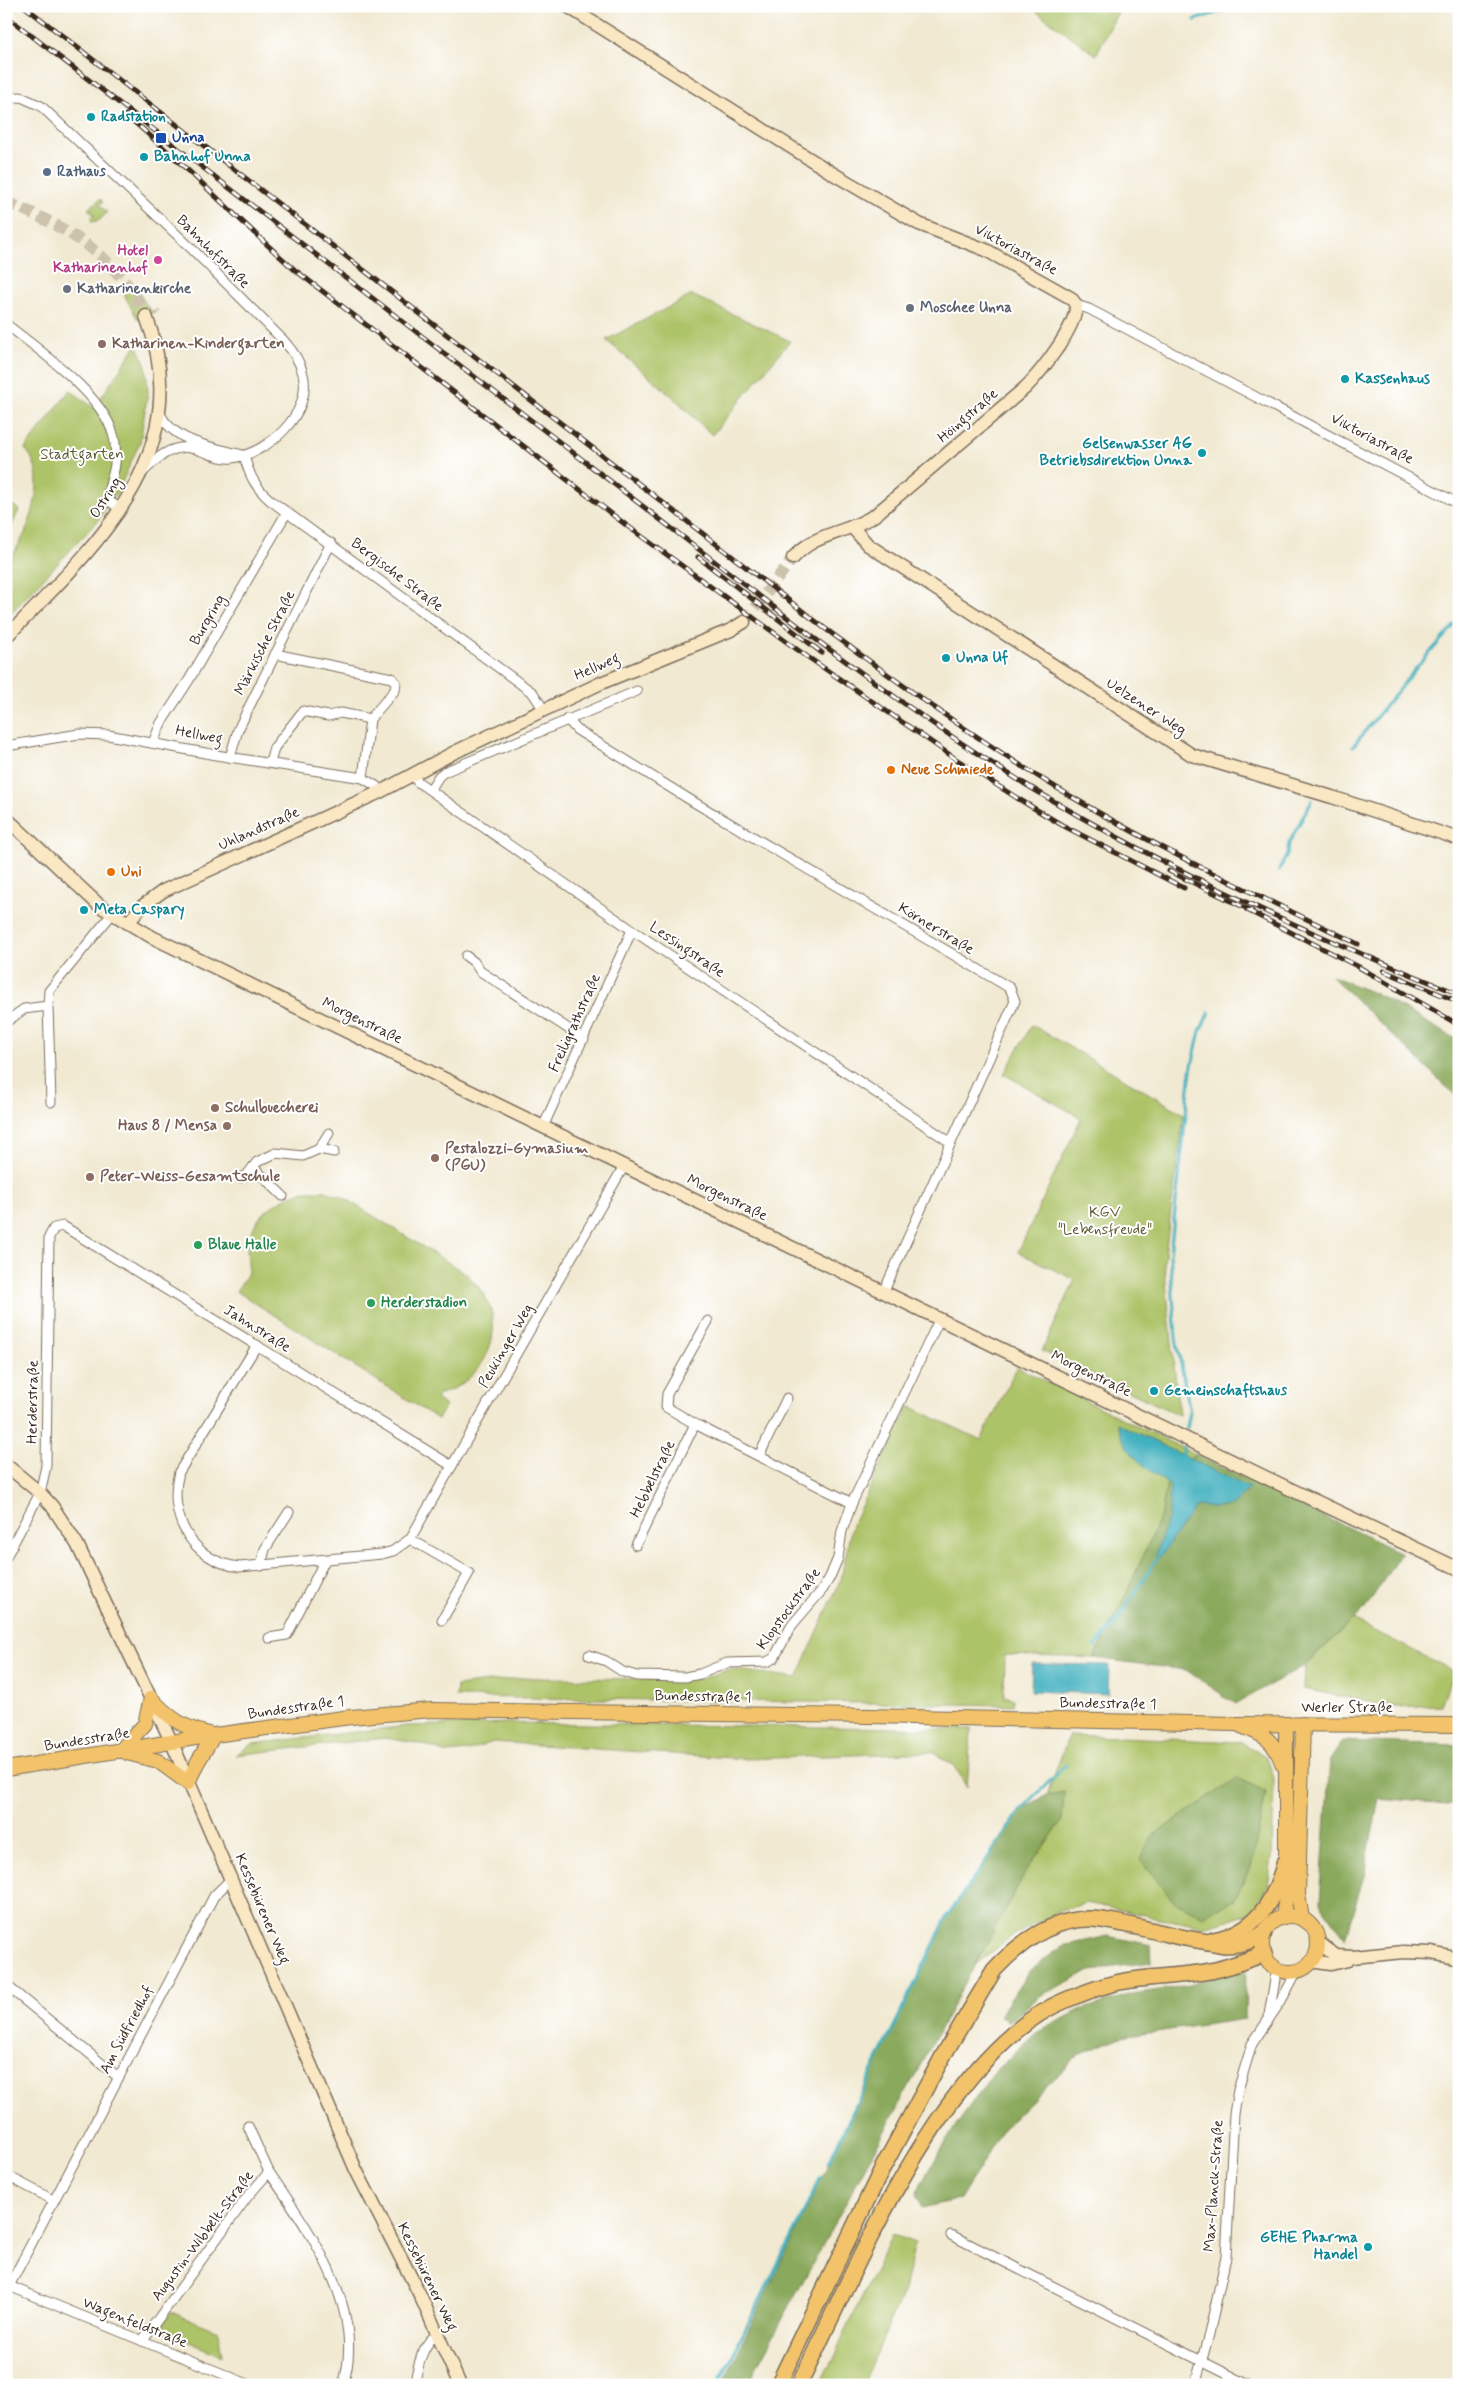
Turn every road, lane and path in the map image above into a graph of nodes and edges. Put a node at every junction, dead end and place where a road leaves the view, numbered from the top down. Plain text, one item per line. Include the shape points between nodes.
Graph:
1 (567, 6) edge
2 (6, 98) edge
3 (1076, 305) junction
4 (146, 316) tunnel mouth
5 (6, 324) edge
6 (160, 414) junction
7 (244, 455) junction
8 (140, 475) junction
9 (1459, 504) edge
10 (120, 510) junction
11 (287, 512) junction
12 (853, 528) junction
13 (331, 543) junction
14 (793, 558) tunnel mouth
15 (744, 622) tunnel mouth
16 (6, 637) edge
17 (275, 654) junction
18 (637, 691) dead end
19 (544, 710) junction
20 (370, 719) junction
21 (567, 719) junction
22 (154, 743) junction
23 (6, 746) edge
24 (230, 758) junction
25 (270, 764) junction
26 (413, 776) junction
27 (363, 778) junction
28 (430, 790) junction
29 (380, 792) junction
30 (6, 818) edge
31 (1459, 839) edge
32 (112, 914) junction
33 (128, 924) junction
34 (632, 930) junction
35 (466, 956) dead end
36 (48, 1006) junction
37 (6, 1022) edge
38 (584, 1038) junction
39 (51, 1102) dead end
40 (543, 1127) junction
41 (329, 1133) dead end
42 (950, 1142) junction
43 (319, 1149) junction
44 (334, 1152) dead end
45 (624, 1166) junction
46 (253, 1167) junction
47 (240, 1178) dead end
48 (283, 1196) dead end
49 (49, 1237) joint
50 (884, 1291) junction
51 (940, 1318) junction
52 (708, 1320) dead end
53 (257, 1345) junction
54 (787, 1398) dead end
55 (695, 1424) junction
56 (759, 1456) junction
57 (6, 1465) edge
58 (452, 1466) junction
59 (40, 1493) junction
60 (852, 1503) junction
61 (289, 1512) dead end
62 (410, 1539) junction
63 (636, 1545) dead end
64 (6, 1557) edge
65 (325, 1560) junction
66 (261, 1566) junction
67 (1459, 1568) edge
68 (442, 1620) dead end
69 (270, 1638) dead end
70 (589, 1655) dead end
71 (152, 1698) junction
72 (1235, 1724) junction
73 (1286, 1724) junction
74 (1303, 1724) junction
75 (1459, 1725) edge
76 (214, 1735) junction
77 (172, 1743) junction
78 (120, 1751) junction
79 (6, 1769) edge
80 (1286, 1776) junction
81 (188, 1783) junction
82 (1285, 1861) junction
83 (232, 1878) junction
84 (1282, 1917) junction
85 (1302, 1918) junction
86 (1264, 1933) junction
87 (1206, 1942) junction
88 (1318, 1942) junction
89 (1264, 1954) junction
90 (1353, 1958) junction
91 (1459, 1959) edge
92 (1311, 1962) junction
93 (1277, 1968) junction
94 (1297, 1971) junction
95 (6, 1985) edge
96 (1268, 2017) junction
97 (118, 2077) junction
98 (248, 2126) dead end
99 (269, 2172) junction
100 (6, 2175) edge
101 (53, 2200) junction
102 (951, 2235) dead end
103 (8, 2289) edge
104 (438, 2334) junction
105 (142, 2341) junction
106 (1201, 2361) junction
107 (250, 2385) edge
108 (343, 2385) edge
109 (414, 2385) edge
110 (460, 2385) edge
111 (778, 2385) edge
112 (799, 2385) edge
113 (1195, 2385) edge
114 (1249, 2385) edge

1 - 3 main road, Viktoriastraße via 832,173 919,224 986,250 1071,298
2 - 7 street, Bahnhofstraße via 21,97 40,106 192,250 297,356 305,383 298,409 277,437
3 - 9 street, Viktoriastraße
3 - 12 main road, Höingstraße via 1074,318 1062,340 1035,378 899,497
4 - 6 main road, Ostring via 159,356
5 - 10 street via 60,369 97,403 104,414 115,440 116,454 108,500
6 - 7 street via 167,425 180,435 206,446
6 - 8 main road, Ostring
7 - 8 street, Bahnhofstraße via 220,458 181,447 167,452
7 - 11 street, Bergische Straße via 254,484
8 - 10 main road, Ostring
10 - 16 main road, Ostring via 87,552
11 - 13 street, Bergische Straße
11 - 22 street, Burgring via 161,723
12 - 14 main road via 816,538
12 - 31 main road, Uelzener Weg via 868,545 1192,755 1332,796
13 - 17 street, Märkische Straße
13 - 19 street, Bergische Straße via 533,693
15 - 19 main road, Hellweg
17 - 20 street via 392,678 396,683 395,690
17 - 24 street, Märkische Straße via 238,730
18 - 21 street
19 - 26 main road, Hellweg via 453,753
20 - 25 street via 341,713 328,716 303,711 274,748
20 - 27 street
21 - 28 street via 444,772
21 - 42 street, Körnerstraße via 577,730 697,804 1010,988 1015,1001
22 - 23 street, Hellweg via 79,734
22 - 24 street, Hellweg
24 - 25 street, Hellweg
25 - 27 street, Hellweg
26 - 28 street, Lessingstraße
26 - 29 main road, Uhlandstraße
27 - 29 street
28 - 34 street, Lessingstraße
29 - 33 main road, Uhlandstraße via 163,891 141,907
30 - 32 main road, Morgenstraße via 95,902
32 - 33 main road, Morgenstraße
32 - 36 street via 54,982
33 - 40 main road, Morgenstraße
34 - 38 street, Freiligrathstraße
34 - 42 street, Lessingstraße
35 - 38 street via 480,971
36 - 37 street via 24,1010
36 - 39 street
38 - 40 street, Freiligrathstraße
40 - 45 main road, Morgenstraße
41 - 43 street
42 - 50 street, Körnerstraße
43 - 44 street
43 - 46 street via 303,1156 276,1153
45 - 50 main road, Morgenstraße
45 - 58 street, Peukinger Weg
46 - 47 street
46 - 48 street
49 - 53 street, Jahnstraße via 54,1228 64,1226
49 - 59 street, Herderstraße via 46,1466
50 - 51 main road, Morgenstraße
51 - 60 street, Klopstockstraße
51 - 67 main road, Morgenstraße
52 - 55 street via 665,1401 671,1411
53 - 58 street, Jahnstraße
53 - 66 street, Peukinger Weg via 183,1463 176,1480 175,1497 179,1521 200,1550 232,1566
54 - 56 street
55 - 56 street
55 - 63 street, Hebbelstraße
56 - 60 street
57 - 59 main road, Kessebürener Weg
58 - 62 street, Peukinger Weg
59 - 64 street, Herderstraße
59 - 71 main road, Kessebürener Weg via 77,1544
60 - 70 street, Klopstockstraße via 842,1532 838,1558 824,1589 792,1625 780,1650 767,1662 727,1663 685,1677 637,1676
61 - 66 street via 265,1549
62 - 65 street, Peukinger Weg via 393,1551 382,1554
62 - 68 street via 469,1573
65 - 66 street, Peukinger Weg
65 - 69 street via 287,1635
71 - 76 main road via 166,1715 180,1725
71 - 77 main road, Kessebürener Weg
71 - 78 main road via 145,1724
72 - 73 main road, Werler Straße
72 - 76 main road, Bundesstraße 1 via 431,1710
72 - 80 main road via 1268,1739 1275,1746
73 - 74 main road, Werler Straße
73 - 80 main road
74 - 75 main road, Werler Straße
74 - 85 main road via 1298,1894
76 - 77 main road, Bundesstraße 1
76 - 81 main road
77 - 78 main road, Bundesstraße
77 - 81 main road, Kessebürener Weg
78 - 79 main road, Bundesstraße
78 - 81 main road via 158,1762
80 - 82 main road
81 - 83 main road, Kessebürener Weg
82 - 84 main road via 1286,1896
82 - 87 highway via 1280,1882 1259,1916 1230,1935
83 - 97 street, Am Südfriedhof via 214,1896
83 - 104 main road, Kessebürener Weg via 356,2170
84 - 85 main road
84 - 86 main road
85 - 88 main road via 1310,1924
86 - 87 highway via 1252,1941 1235,1945
86 - 89 main road
87 - 111 highway via 1091,1919 1058,1925 1011,1952 994,1970 939,2063 861,2210
88 - 90 main road via 1336,1956
88 - 92 main road
89 - 93 main road
89 - 112 highway via 1210,1971 1120,1982 1092,1989 1042,2012 1017,2028 978,2067 902,2178
90 - 91 main road via 1403,1952 1432,1953
90 - 92 main road via 1331,1964
92 - 94 main road
93 - 94 main road
93 - 96 street, Max-Planck-Straße
94 - 96 street, Max-Planck-Straße
95 - 97 street
96 - 106 street, Max-Planck-Straße via 1252,2044 1238,2090 1226,2256
97 - 101 street, Am Südfriedhof
98 - 99 street, Augustin-Wibbelt-Straße
99 - 105 street, Augustin-Wibbelt-Straße
99 - 108 street, Augustin-Wibbelt-Straße via 299,2216 332,2277 349,2334 349,2356
100 - 101 street
101 - 103 street, Am Südfriedhof
102 - 106 street
103 - 105 street, Wagenfeldstraße
104 - 109 street via 426,2346
104 - 110 main road, Kessebürener Weg
105 - 107 street, Wagenfeldstraße
106 - 113 street, Max-Planck-Straße
106 - 114 street

